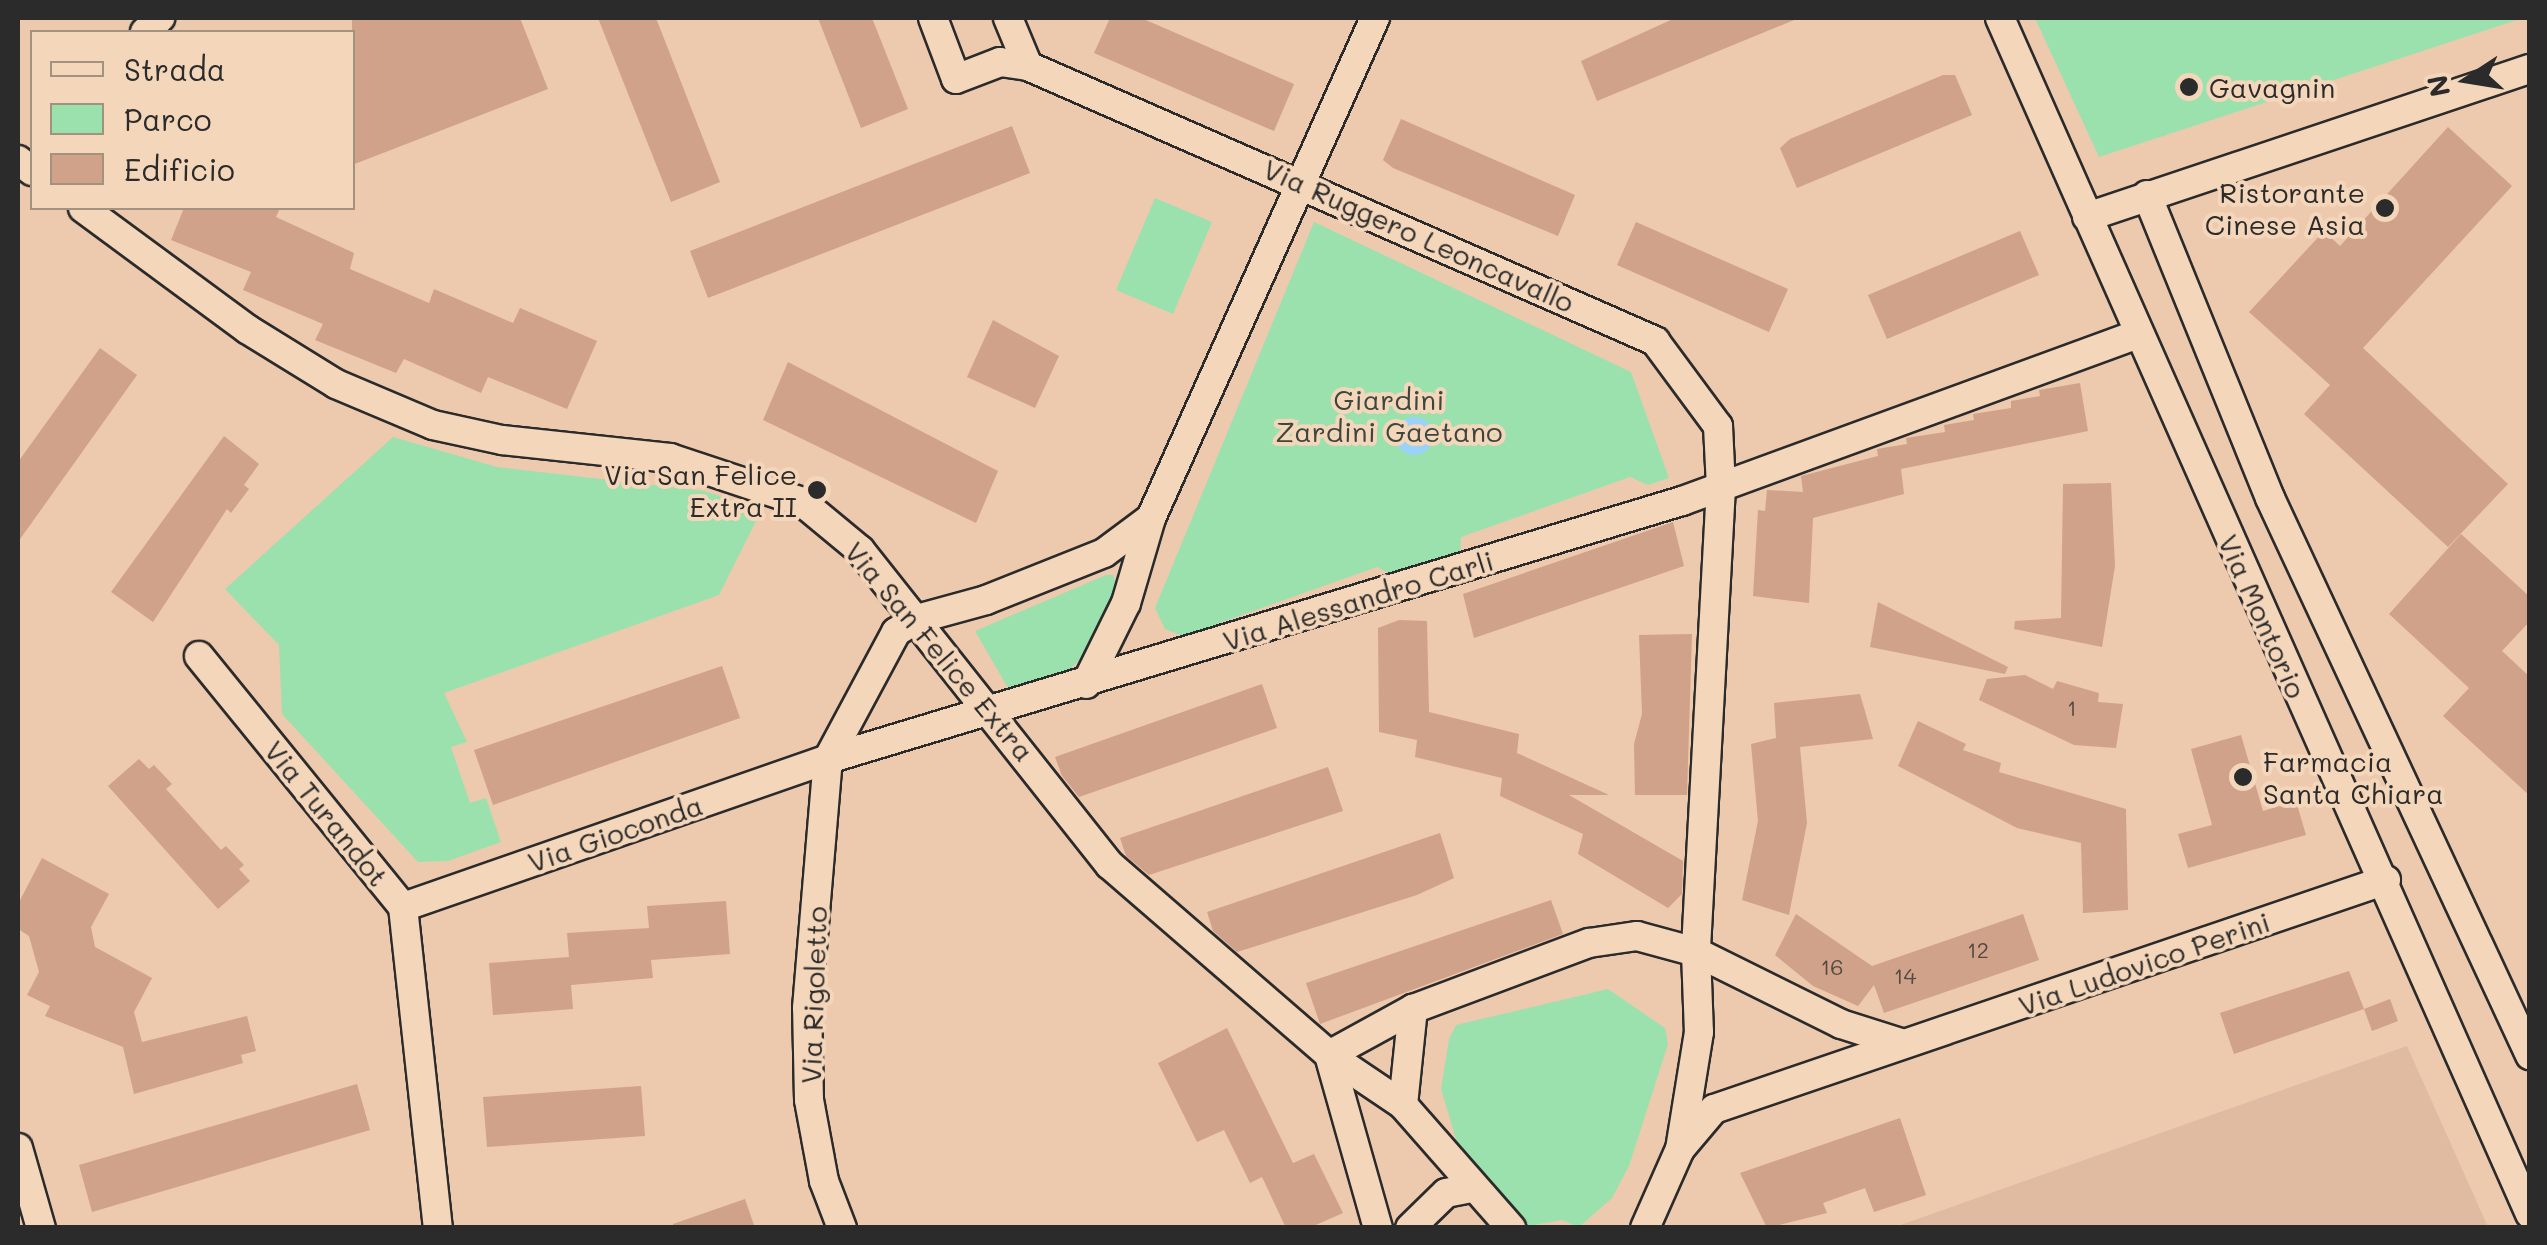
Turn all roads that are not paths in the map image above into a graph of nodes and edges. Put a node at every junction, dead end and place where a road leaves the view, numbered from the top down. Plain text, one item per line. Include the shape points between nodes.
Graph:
1 (933, 18) edge
2 (1008, 18) edge
3 (1375, 18) edge
4 (2000, 18) edge
5 (1028, 66) junction
6 (2530, 68) edge
7 (1304, 182) junction
8 (2147, 195) junction
9 (85, 210) edge
10 (2086, 217) junction
11 (2136, 334) junction
12 (1721, 487) junction
13 (1151, 518) junction
14 (917, 618) junction
15 (199, 656) dead end
16 (1086, 684) junction
17 (994, 712) junction
18 (828, 759) junction
19 (2386, 880) junction
20 (403, 907) junction
21 (1696, 952) junction
22 (1413, 1009) junction
23 (1902, 1044) junction
24 (1329, 1055) junction
25 (2530, 1055) edge
26 (1403, 1105) junction
27 (18, 1148) edge
28 (1680, 1149) junction
29 (1472, 1188) junction
30 (2530, 1214) edge
31 (41, 1228) edge
32 (438, 1228) edge
33 (842, 1228) edge
34 (1378, 1228) edge
35 (1410, 1228) edge
36 (1511, 1228) edge
37 (1645, 1228) edge

1 - 5 street, Via Ruggero Leoncavallo via 956,79 1000,62
2 - 5 street
3 - 7 street
4 - 10 street, Via Montorio
5 - 7 street, Via Ruggero Leoncavallo
6 - 8 street
7 - 12 street, Via Ruggero Leoncavallo via 1656,341 1718,426
7 - 13 street
8 - 10 street
8 - 25 street, Via Montorio via 2270,498
9 - 14 street, Via San Felice Extra via 277,348 336,384 434,425 502,440 670,458 802,502 860,550
10 - 11 street, Via Montorio
11 - 12 street, Via Alessandro Carli
11 - 19 street, Via Montorio
12 - 16 street, Via Alessandro Carli
12 - 21 street
13 - 14 street via 1104,553 986,600
13 - 16 street via 1126,603
14 - 17 street, Via San Felice Extra
14 - 18 street via 896,632
15 - 20 street, Via Turandot
16 - 17 street, Via Alessandro Carli
17 - 18 street, Via Gioconda
17 - 24 street, Via San Felice Extra via 1110,865
18 - 20 street, Via Gioconda
18 - 33 street, Via Rigoletto via 807,1008 809,1100 824,1181
19 - 23 street, Via Ludovico Perini
19 - 30 street, Via Montorio
20 - 32 street, Via Turandot
21 - 22 street via 1637,936 1590,943
21 - 23 street via 1841,1024
21 - 28 street via 1699,1032
22 - 24 street
22 - 26 street
23 - 28 street, Via Ludovico Perini via 1714,1109
24 - 26 street, Via San Felice Extra
24 - 34 street
26 - 29 street, Via San Felice Extra
27 - 31 street
28 - 37 street
29 - 35 street via 1446,1193
29 - 36 street, Via San Felice Extra

